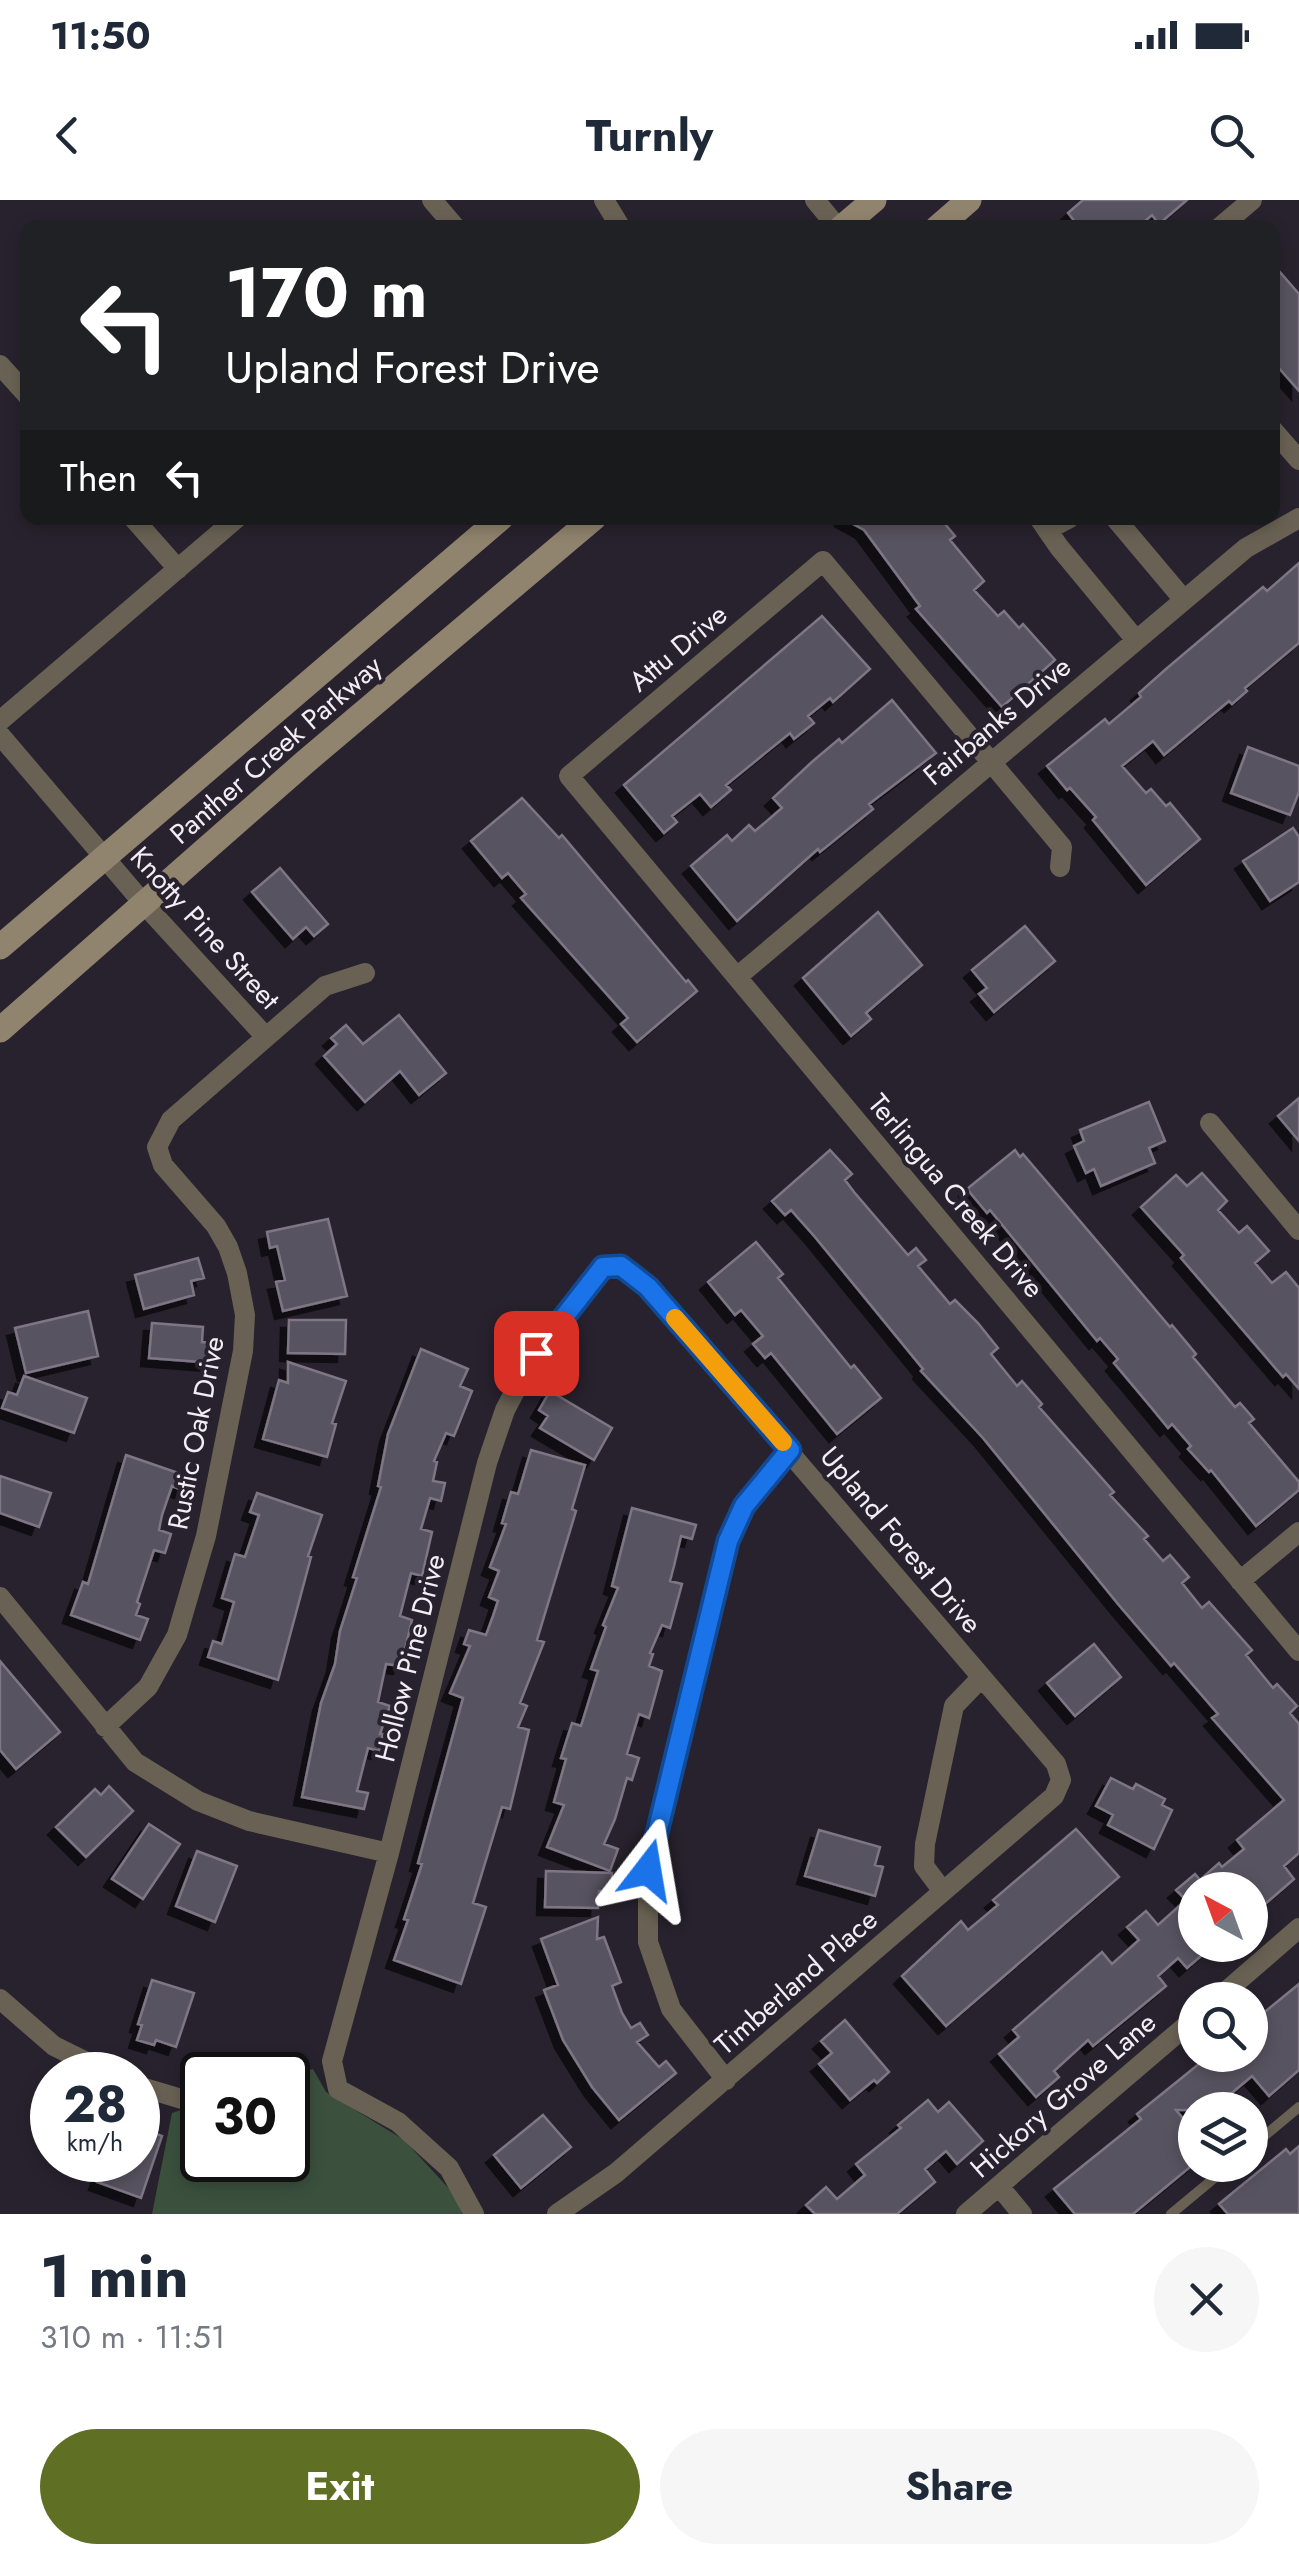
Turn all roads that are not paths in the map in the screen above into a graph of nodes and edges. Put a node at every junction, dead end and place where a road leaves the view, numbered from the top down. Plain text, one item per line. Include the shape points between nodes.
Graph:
1 (432, 200) edge
2 (815, 200) edge
3 (874, 200) edge
4 (969, 200) edge
5 (1252, 200) edge
6 (449, 220) edge
7 (833, 220) edge
8 (850, 220) edge
9 (946, 220) edge
10 (1228, 220) edge
11 (0, 364) edge
12 (20, 387) edge
13 (1280, 438) edge
14 (1299, 460) edge
15 (1299, 518) edge
16 (139, 525) edge
17 (229, 525) edge
18 (493, 525) edge
19 (586, 525) edge
20 (1044, 525) edge
21 (1121, 525) edge
22 (178, 568) junction
23 (1184, 600) junction
24 (1136, 640) junction
25 (0, 721) edge
26 (0, 735) edge
27 (991, 762) junction
28 (569, 776) joint
29 (104, 858) junction
30 (1060, 866) dead end
31 (144, 904) junction
32 (0, 947) edge
33 (365, 973) dead end
34 (737, 977) junction
35 (0, 1030) edge
36 (265, 1036) junction
37 (1210, 1123) dead end
38 (1299, 1230) edge
39 (603, 1267) joint
40 (790, 1450) junction
41 (1299, 1532) edge
42 (1240, 1581) junction
43 (0, 1596) edge
44 (1299, 1652) edge
45 (981, 1678) junction
46 (106, 1727) junction
47 (1061, 1780) joint
48 (389, 1853) junction
49 (942, 1890) junction
50 (1299, 1928) edge
51 (1237, 1982) edge
52 (0, 1999) edge
53 (1178, 2032) edge
54 (66, 2052) edge
55 (726, 2080) junction
56 (1299, 2108) edge
57 (1268, 2133) edge
58 (1210, 2182) edge
59 (998, 2186) junction
60 (474, 2214) edge
61 (558, 2214) edge
62 (966, 2214) edge
63 (1022, 2214) edge
64 (1171, 2214) edge

1 - 6 street
2 - 7 street
3 - 8 main road
4 - 9 main road
5 - 10 street
11 - 12 street
13 - 14 street
15 - 23 street, Fairbanks Drive via 1257,539
16 - 22 street
17 - 22 street
18 - 29 main road, Panther Creek Parkway
19 - 31 main road, Panther Creek Parkway
20 - 24 street
21 - 23 street
22 - 25 street
23 - 24 street, Fairbanks Drive
24 - 27 street, Fairbanks Drive
26 - 29 street, Knotty Pine Street
27 - 28 street, Attu Drive via 823,561
27 - 30 street via 1062,847
27 - 34 street, Fairbanks Drive
28 - 34 street, Terlingua Creek Drive
29 - 31 street, Knotty Pine Street
29 - 32 main road, Panther Creek Parkway
31 - 35 main road, Panther Creek Parkway
31 - 36 street, Knotty Pine Street
33 - 36 street via 325,986
34 - 42 street, Terlingua Creek Drive
36 - 46 street, Rustic Oak Drive via 172,1120 157,1147 162,1165 228,1247 245,1315 243,1350 206,1536 177,1635 148,1687
37 - 38 street
39 - 40 street, Upland Forest Drive via 621,1266 648,1287
39 - 48 street, Hollow Pine Drive via 536,1353 505,1410
40 - 45 street, Upland Forest Drive
40 - 55 street via 744,1506 728,1541 648,1870 648,1942 671,2009
41 - 42 street
42 - 44 street, Terlingua Creek Drive
43 - 46 street
45 - 47 street, Upland Forest Drive via 1056,1764
45 - 49 street via 954,1706 925,1844 924,1866
46 - 48 street via 134,1762 198,1801 248,1821
47 - 49 street, Timberland Place via 1054,1796
48 - 60 street, Hollow Pine Drive via 332,2061 338,2088 398,2122 449,2168
49 - 55 street, Timberland Place
50 - 51 street
52 - 54 street
53 - 59 street, Hickory Grove Lane
55 - 61 street, Timberland Place
56 - 57 lane
58 - 64 lane
59 - 62 street, Hickory Grove Lane
59 - 63 street

